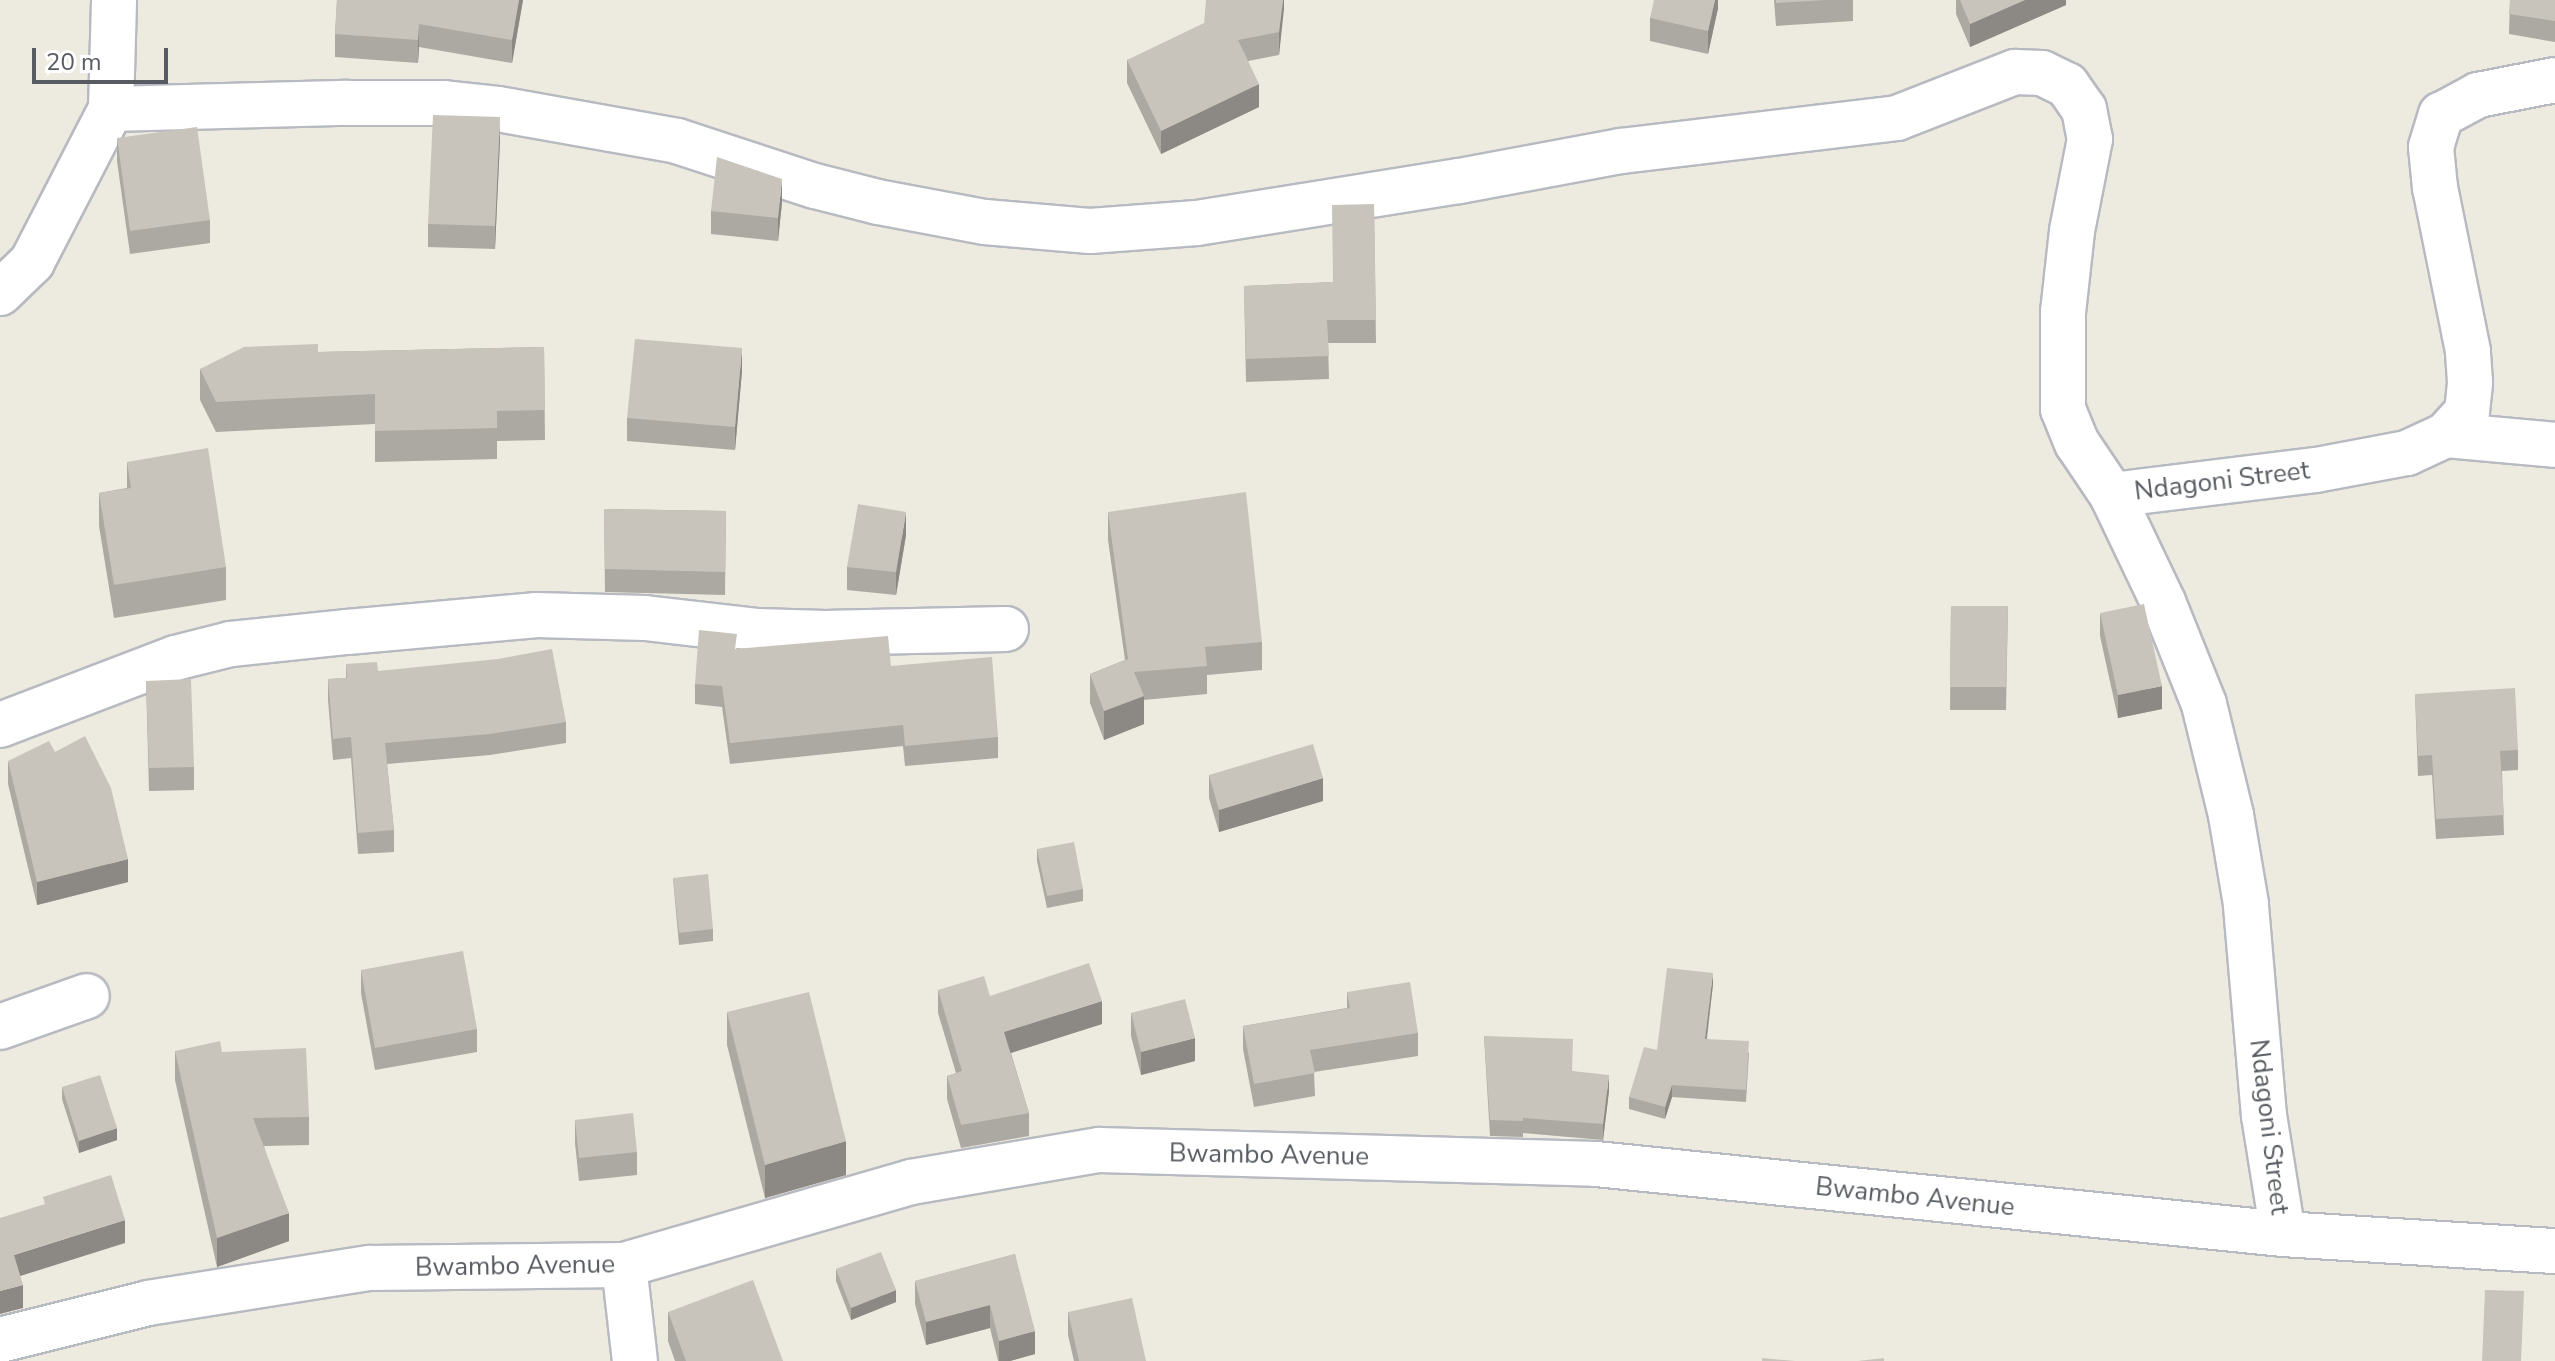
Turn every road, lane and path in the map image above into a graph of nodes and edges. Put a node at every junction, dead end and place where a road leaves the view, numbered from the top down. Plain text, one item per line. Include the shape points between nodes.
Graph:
1 (114, 0) edge
2 (2555, 80) edge
3 (111, 109) junction
4 (0, 293) edge
5 (2446, 435) junction
6 (2555, 445) edge
7 (2112, 495) junction
8 (1006, 629) dead end
9 (0, 725) edge
10 (87, 996) dead end
11 (0, 1027) edge
12 (2283, 1234) junction
13 (2555, 1251) edge
14 (624, 1265) junction
15 (0, 1340) edge
16 (635, 1361) edge

1 - 3 street
2 - 5 street via 2478,95 2441,115 2431,147 2470,382 2467,412
3 - 4 street via 32,262
3 - 7 street via 347,103 498,109 677,141 878,202 985,222 1090,231 1197,223 1621,151 1897,118 2015,72 2042,73 2067,85 2084,109 2090,139 2063,312 2063,409 2077,443
5 - 6 street
5 - 7 street, Ndagoni Street via 2407,453 2316,470
7 - 12 street, Ndagoni Street via 2204,704 2231,815 2246,904 2264,1116
8 - 9 street via 758,631 645,618 537,615 347,632 231,644 175,658
10 - 11 street
12 - 13 street, Bwambo Avenue
12 - 14 street, Bwambo Avenue via 1596,1164 1099,1150 911,1182
14 - 15 street, Bwambo Avenue via 370,1268 148,1303
14 - 16 street

